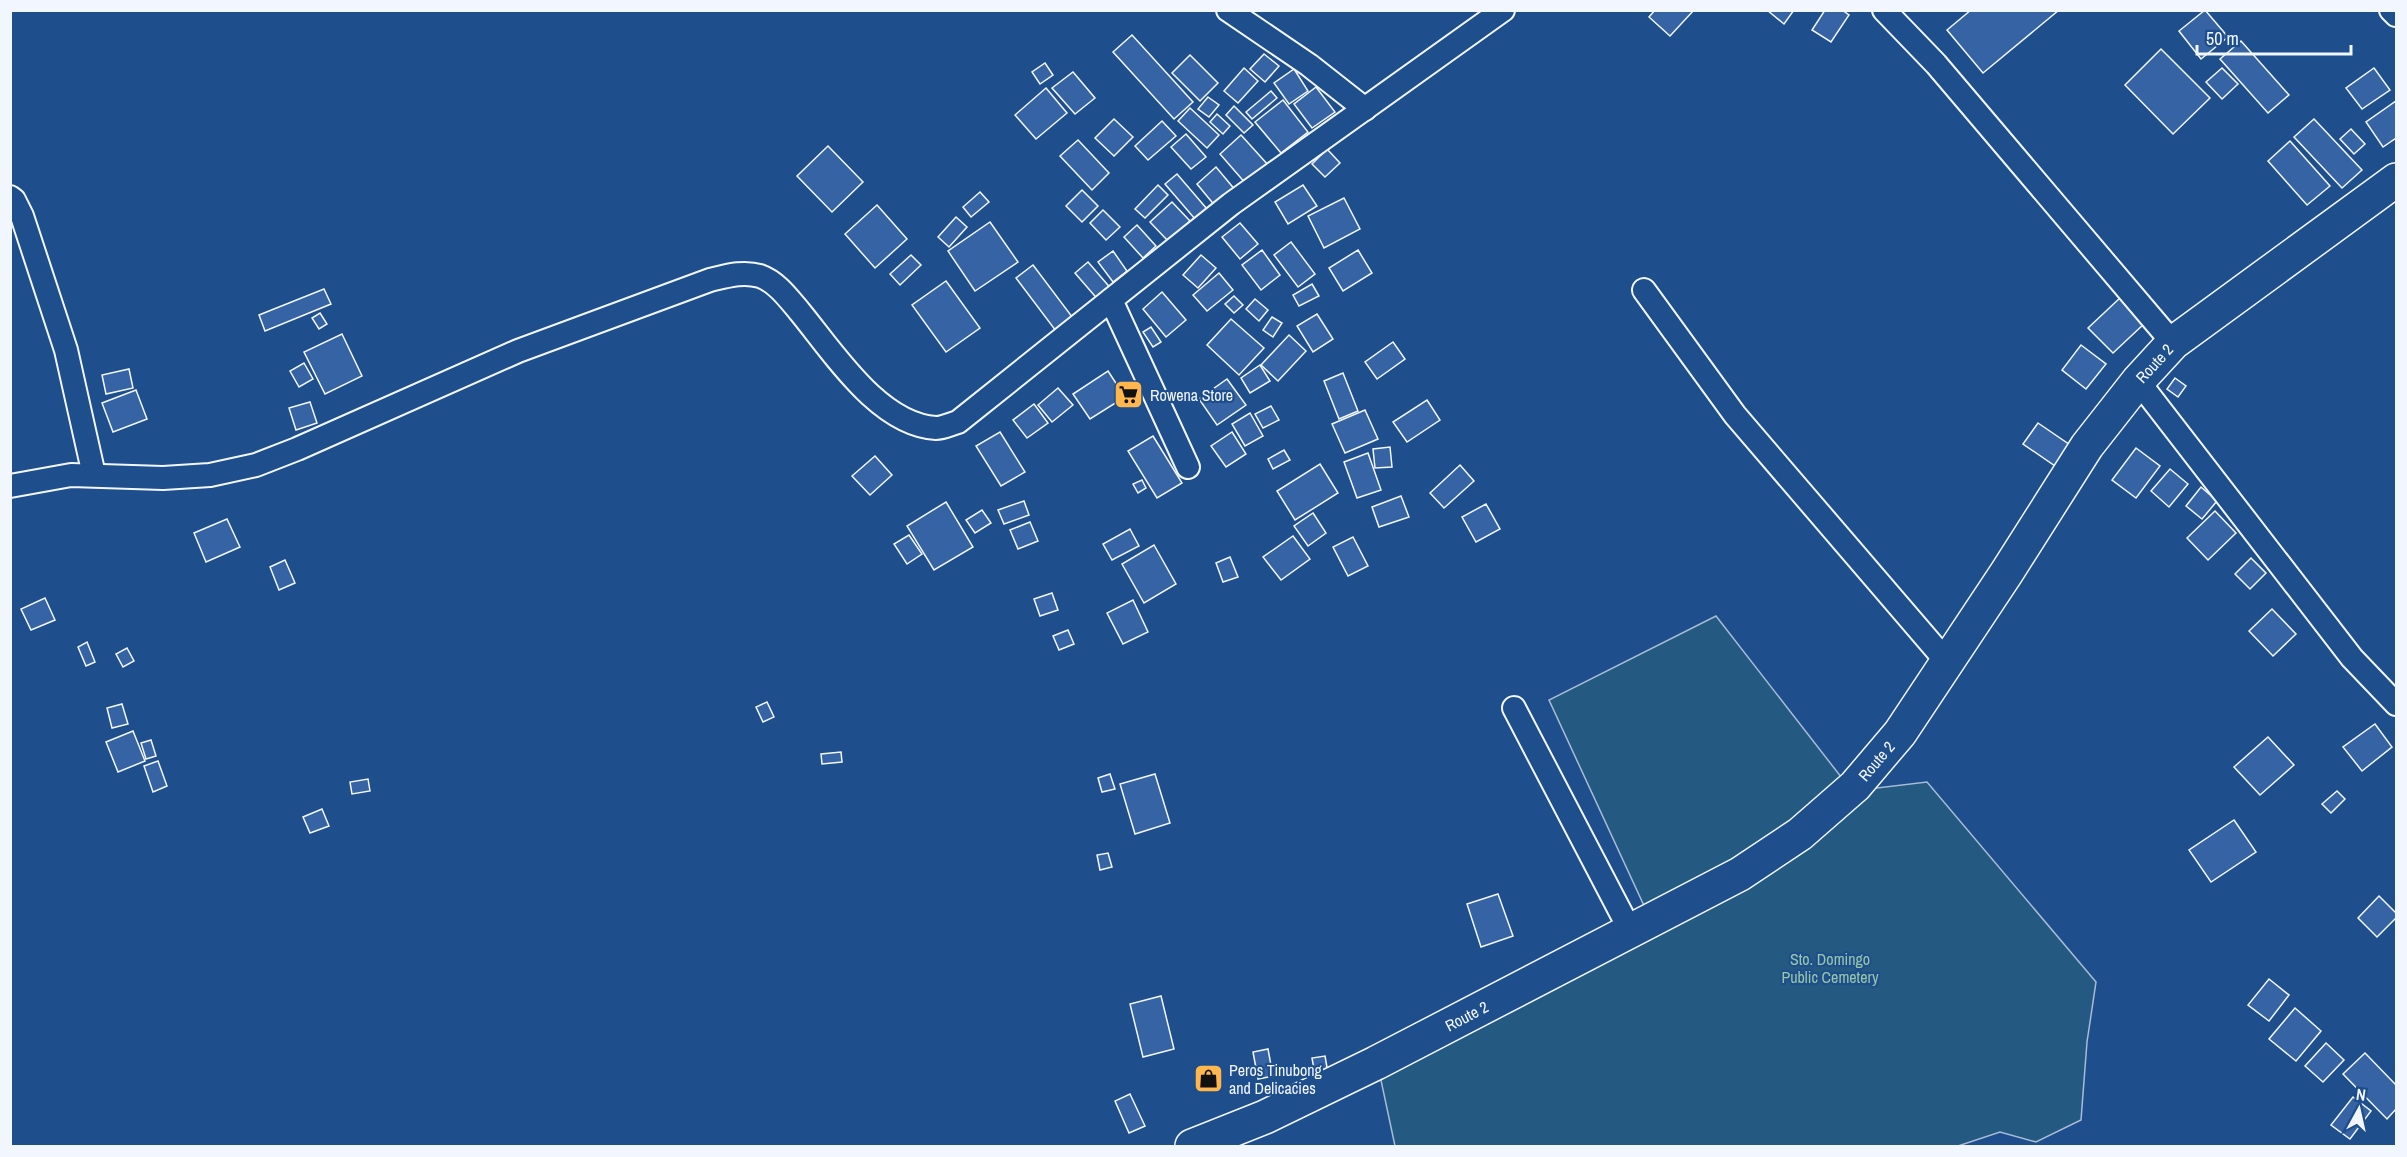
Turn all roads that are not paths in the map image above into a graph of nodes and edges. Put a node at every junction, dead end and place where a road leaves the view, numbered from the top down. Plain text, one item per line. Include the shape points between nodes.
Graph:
1 (1228, 10) edge
2 (1503, 10) edge
3 (1884, 10) edge
4 (2391, 10) edge
5 (2397, 15) edge
6 (1365, 109) junction
7 (2397, 180) edge
8 (10, 197) edge
9 (1644, 290) dead end
10 (1111, 300) junction
11 (2173, 343) junction
12 (2138, 381) junction
13 (1188, 467) dead end
14 (94, 475) junction
15 (10, 486) edge
16 (1947, 662) junction
17 (2397, 704) edge
18 (1514, 708) dead end
19 (1631, 932) junction
20 (1192, 1146) edge

1 - 6 street
2 - 6 street
3 - 11 street via 1936,64
4 - 5 street
6 - 10 street via 1230,204
7 - 11 highway, Route 2
8 - 14 street via 22,216 66,350
9 - 16 street via 1735,415
10 - 13 street
10 - 14 street via 958,422 937,428 886,410 782,290 761,276 739,273 710,280 518,351 256,465 163,478
11 - 12 highway, Route 2
12 - 16 highway, Route 2 via 2087,447
12 - 17 street via 2352,658
14 - 15 street
16 - 19 highway, Route 2 via 1900,734 1855,786 1800,834 1740,874
18 - 19 street
19 - 20 highway, Route 2 via 1265,1118

